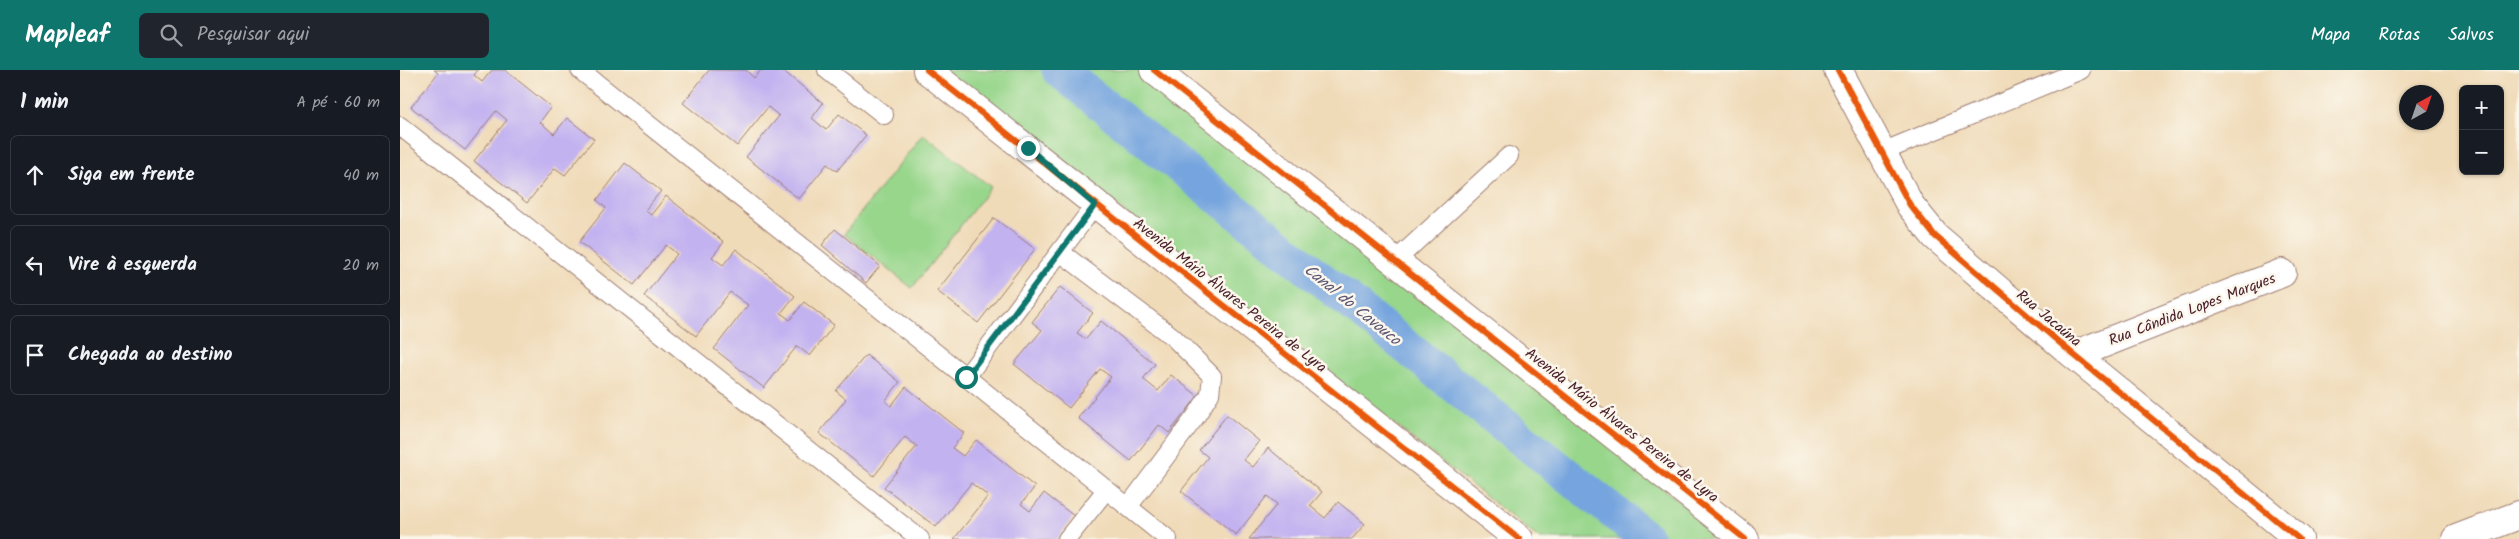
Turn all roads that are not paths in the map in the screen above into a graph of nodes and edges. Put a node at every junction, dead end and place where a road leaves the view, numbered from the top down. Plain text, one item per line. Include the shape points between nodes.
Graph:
1 (580, 70) edge
2 (827, 70) edge
3 (927, 70) edge
4 (1154, 70) edge
5 (1838, 70) edge
6 (2081, 70) edge
7 (884, 115) dead end
8 (400, 126) edge
9 (1882, 152) junction
10 (1509, 156) dead end
11 (1095, 205) junction
12 (1060, 252) junction
13 (1395, 261) junction
14 (2282, 274) dead end
15 (2074, 355) junction
16 (966, 377) junction
17 (1106, 490) junction
18 (1128, 507) junction
19 (2519, 515) edge
20 (920, 539) edge
21 (1067, 539) edge
22 (1168, 539) edge
23 (1519, 539) edge
24 (1745, 539) edge
25 (2299, 539) edge
26 (2456, 539) edge

1 - 16 lane
2 - 7 lane
3 - 11 street, Avenida Mário Álvares Pereira de Lyra
4 - 13 street, Avenida Mário Álvares Pereira de Lyra
5 - 9 street, Rua Jacaúna
6 - 9 lane
8 - 20 lane
9 - 15 street, Rua Jacaúna via 1910,205 1935,236
10 - 13 lane
11 - 12 lane
11 - 23 street, Avenida Mário Álvares Pereira de Lyra
12 - 16 lane
12 - 18 lane via 1173,337 1212,376 1210,394 1196,416
13 - 24 street, Avenida Mário Álvares Pereira de Lyra
14 - 15 street, Rua Cândida Lopes Marques
15 - 25 street, Rua Jacaúna
16 - 17 lane
17 - 18 lane
17 - 21 lane
18 - 22 lane
19 - 26 street

